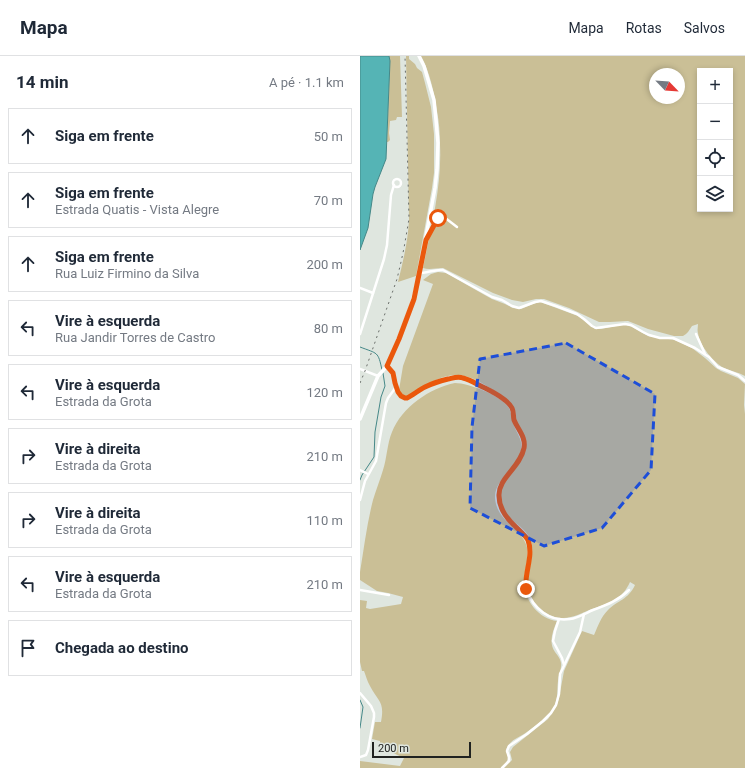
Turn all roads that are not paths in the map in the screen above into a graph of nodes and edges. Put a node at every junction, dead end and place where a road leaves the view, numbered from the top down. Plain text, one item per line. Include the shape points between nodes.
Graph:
1 (419, 56) edge
2 (394, 185) dead end
3 (457, 227) dead end
4 (426, 240) junction
5 (419, 273) junction
6 (360, 288) edge
7 (373, 293) junction
8 (360, 317) edge
9 (365, 319) junction
10 (360, 334) edge
11 (696, 334) dead end
12 (705, 354) junction
13 (386, 367) junction
14 (360, 369) edge
15 (379, 376) junction
16 (745, 381) edge
17 (396, 387) junction
18 (360, 419) edge
19 (361, 470) edge
20 (367, 474) junction
21 (360, 500) edge
22 (360, 590) edge
23 (629, 590) dead end
24 (389, 595) dead end
25 (584, 614) junction
26 (560, 620) junction
27 (564, 666) junction
28 (360, 693) edge
29 (360, 757) edge
30 (502, 768) edge

1 - 4 street via 434,100 438,143 436,182
2 - 7 street via 386,252
3 - 4 street via 444,217 439,217
4 - 5 street
5 - 12 street via 443,270 515,308 541,301 576,314 594,328 627,324 649,335 672,338
5 - 13 street via 409,314
6 - 7 street
7 - 9 street
8 - 9 street
9 - 10 street
11 - 12 street
12 - 16 street via 718,367 738,375
13 - 15 street
13 - 17 street via 393,373
14 - 15 street
15 - 18 street
17 - 20 street via 386,403 377,459
17 - 26 street via 406,399 433,383 463,378 490,391 513,410 524,447 519,462 501,486 499,499 504,514 525,536 529,545 526,578 529,595 542,613
19 - 20 street
20 - 21 street
22 - 24 street
23 - 25 street via 612,603
25 - 26 street
25 - 27 street via 580,632
26 - 27 street via 553,641
27 - 30 street via 556,705 543,721 509,746 507,750 510,759
28 - 29 street via 374,713 369,748 367,754

